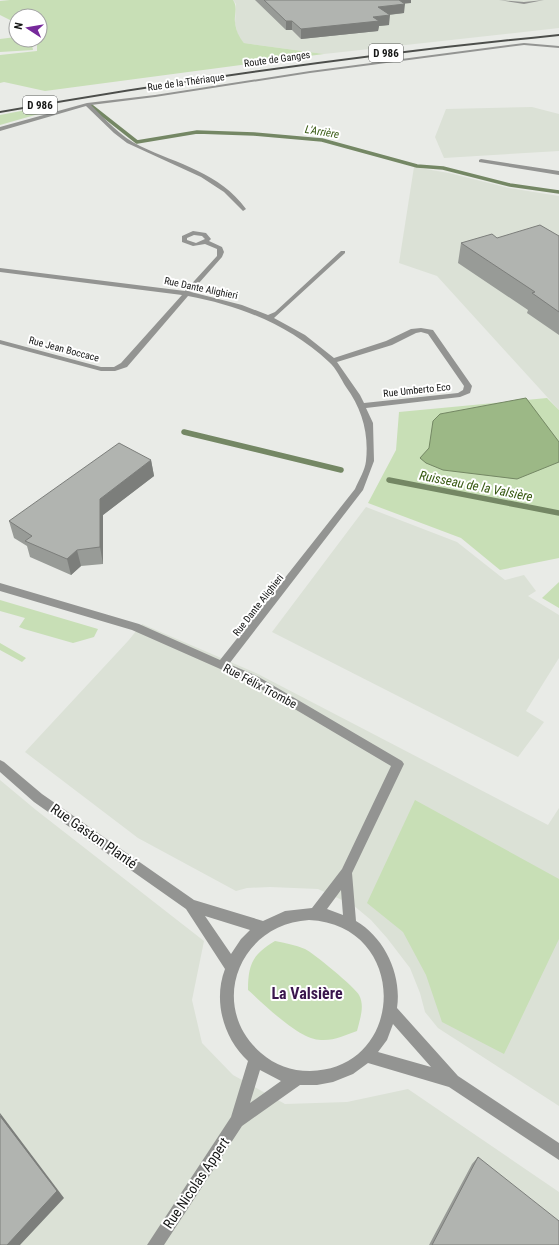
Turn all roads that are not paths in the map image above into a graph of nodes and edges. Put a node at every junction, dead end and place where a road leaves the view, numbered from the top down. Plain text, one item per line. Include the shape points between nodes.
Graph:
1 (501, 0) edge
2 (542, 0) edge
3 (559, 30) edge
4 (559, 35) edge
5 (557, 41) dead end
6 (549, 45) junction
7 (559, 46) edge
8 (86, 104) junction
9 (0, 106) edge
10 (0, 112) edge
11 (0, 129) edge
12 (481, 161) dead end
13 (559, 173) edge
14 (243, 209) dead end
15 (205, 242) dead end
16 (343, 252) dead end
17 (0, 270) edge
18 (187, 293) junction
19 (269, 318) junction
20 (0, 342) edge
21 (333, 361) junction
22 (362, 406) junction
23 (0, 587) edge
24 (222, 665) junction
25 (0, 765) edge
26 (346, 873) junction
27 (191, 905) junction
28 (317, 912) junction
29 (350, 923) junction
30 (262, 927) junction
31 (232, 968) junction
32 (390, 1010) junction
33 (368, 1056) junction
34 (256, 1058) junction
35 (296, 1079) junction
36 (453, 1082) junction
37 (237, 1121) junction
38 (559, 1152) edge
39 (155, 1245) edge

1 - 2 street via 524,3
3 - 9 main road, Route de Ganges / D 986 via 307,59 126,84
4 - 10 main road, Route de Ganges / D 986 via 332,60 100,94
5 - 6 street, Rue de la Thériaque via 550,42
6 - 7 street, Rue de la Thériaque
6 - 8 street, Rue de la Thériaque via 516,45
8 - 11 street, Rue de la Thériaque
8 - 14 street via 127,141 200,175 232,195
12 - 13 street
15 - 18 street, Rue Jean Boccace via 220,248 220,256
16 - 19 street
17 - 18 street, Rue Dante Alighieri
18 - 19 street, Rue Dante Alighieri via 240,306
18 - 20 street, Rue Jean Boccace via 124,365 115,369 101,369
19 - 21 street, Rue Dante Alighieri via 302,337
21 - 22 street, Rue Dante Alighieri
21 - 22 street, Rue Umberto Eco via 421,330 430,332 468,386 467,391 460,395
22 - 24 street, Rue Dante Alighieri via 369,423 370,461 359,490
23 - 24 street, Rue Félix Trombe via 135,627
24 - 26 street, Rue Félix Trombe via 253,679 398,764
25 - 27 street, Rue Gaston Planté via 38,798
26 - 28 street, Rue Félix Trombe
26 - 29 street
27 - 30 street, Rue Gaston Planté
27 - 31 street, Rue Gaston Planté
28 - 29 street
28 - 30 street via 297,912 279,917
29 - 32 street via 368,939 382,960 390,984
30 - 31 street via 244,945
31 - 34 street via 228,991 230,1016 240,1038
32 - 33 street via 382,1035
32 - 36 street
33 - 35 street via 347,1071 322,1080
33 - 36 street
34 - 35 street via 275,1071
34 - 37 street, Rue Nicolas Appert
35 - 37 street, Rue Nicolas Appert
36 - 38 street
37 - 39 street, Rue Nicolas Appert

